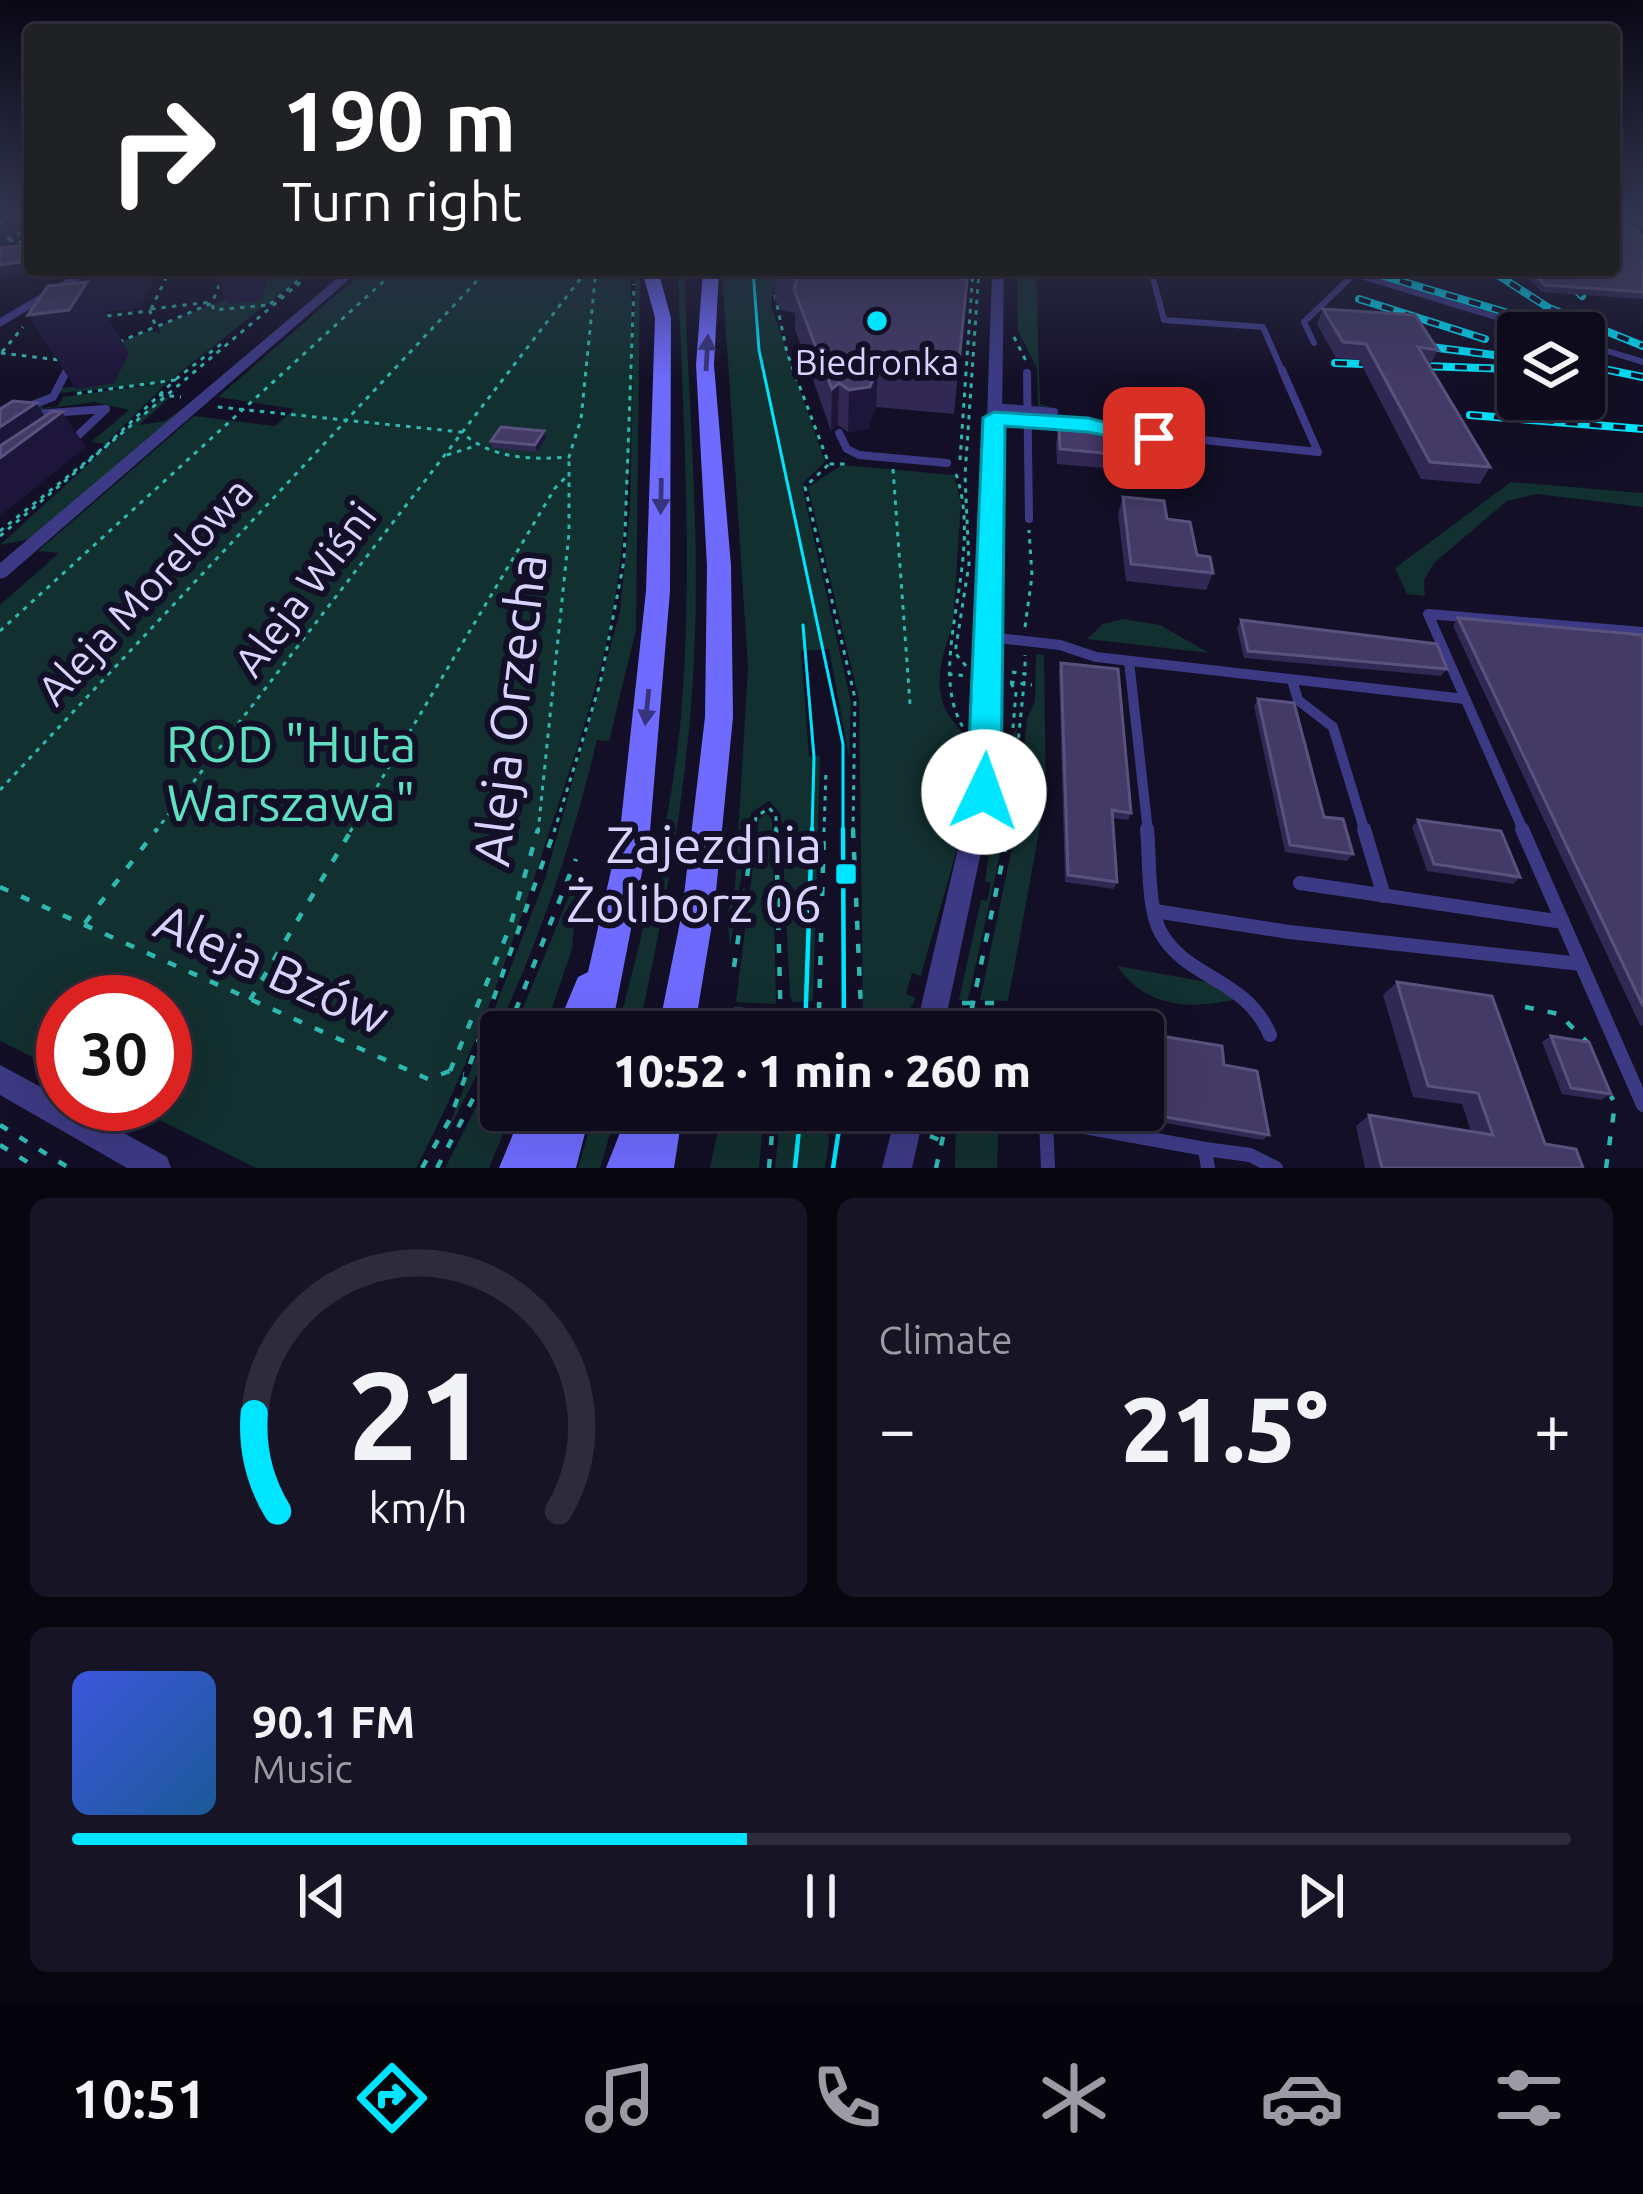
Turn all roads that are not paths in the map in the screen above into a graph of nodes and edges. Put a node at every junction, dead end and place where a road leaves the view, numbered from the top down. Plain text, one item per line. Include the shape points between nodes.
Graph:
1 (80, 276) edge
2 (347, 276) edge
3 (652, 276) edge
4 (711, 276) edge
5 (998, 276) edge
6 (1153, 276) edge
7 (1343, 276) edge
8 (1363, 276) edge
9 (1497, 317) edge
10 (0, 322) edge
11 (1314, 343) dead end
12 (1605, 350) edge
13 (72, 362) road end
14 (1643, 362) edge
15 (1027, 373) road end
16 (1054, 412) dead end
17 (994, 413) junction
18 (1030, 416) junction
19 (839, 433) dead end
20 (58, 451) dead end
21 (947, 463) dead end
22 (1029, 519) road end
23 (10, 554) edge
24 (0, 573) edge
25 (1643, 632) edge
26 (987, 637) junction
27 (1129, 661) junction
28 (1292, 680) junction
29 (1465, 699) junction
30 (1300, 884) dead end
31 (1384, 896) junction
32 (1155, 910) junction
33 (620, 915) junction
34 (1563, 922) junction
35 (1581, 964) junction
36 (581, 1011) edge
37 (598, 1011) edge
38 (681, 1011) edge
39 (934, 1011) edge
40 (1270, 1035) dead end
41 (3, 1086) edge
42 (1643, 1106) edge
43 (534, 1131) edge
44 (566, 1131) edge
45 (640, 1131) edge
46 (660, 1131) edge
47 (906, 1131) edge
48 (1205, 1149) junction
49 (156, 1168) edge
50 (519, 1168) edge
51 (556, 1168) edge
52 (626, 1168) edge
53 (654, 1168) edge
54 (897, 1168) edge
55 (1048, 1168) edge
56 (1208, 1168) edge
57 (1276, 1168) edge

1 - 10 street
2 - 23 street
3 -> 33 main road via 663,318 658,590
38 -> 4 main road via 718,717 719,566 706,398
5 - 17 street
6 - 18 lane via 1164,320 1263,327 1318,452
7 - 11 lane via 1304,322
8 - 9 lane
12 - 14 lane
13 - 20 lane via 53,397 14,415 106,409
15 - 18 lane
16 - 18 lane
17 - 18 lane
17 - 26 street
18 - 22 lane
19 - 21 lane via 859,455
23 - 24 street
25 - 29 lane via 1431,611
26 - 27 lane
26 - 39 street via 984,792
27 - 28 lane
27 - 32 lane
28 - 29 lane
28 - 31 lane via 1298,700 1333,727
29 - 34 lane
30 - 31 lane
31 - 34 lane
32 - 35 lane
32 - 40 lane via 1164,940 1250,998
33 - 36 main road
33 - 37 main road
34 - 35 lane
35 - 42 lane
41 - 49 street
43 - 50 main road
44 - 51 main road
45 - 52 main road
46 - 53 main road
47 - 54 street
48 - 55 lane via 1046,1120
48 - 56 lane
48 - 57 lane

